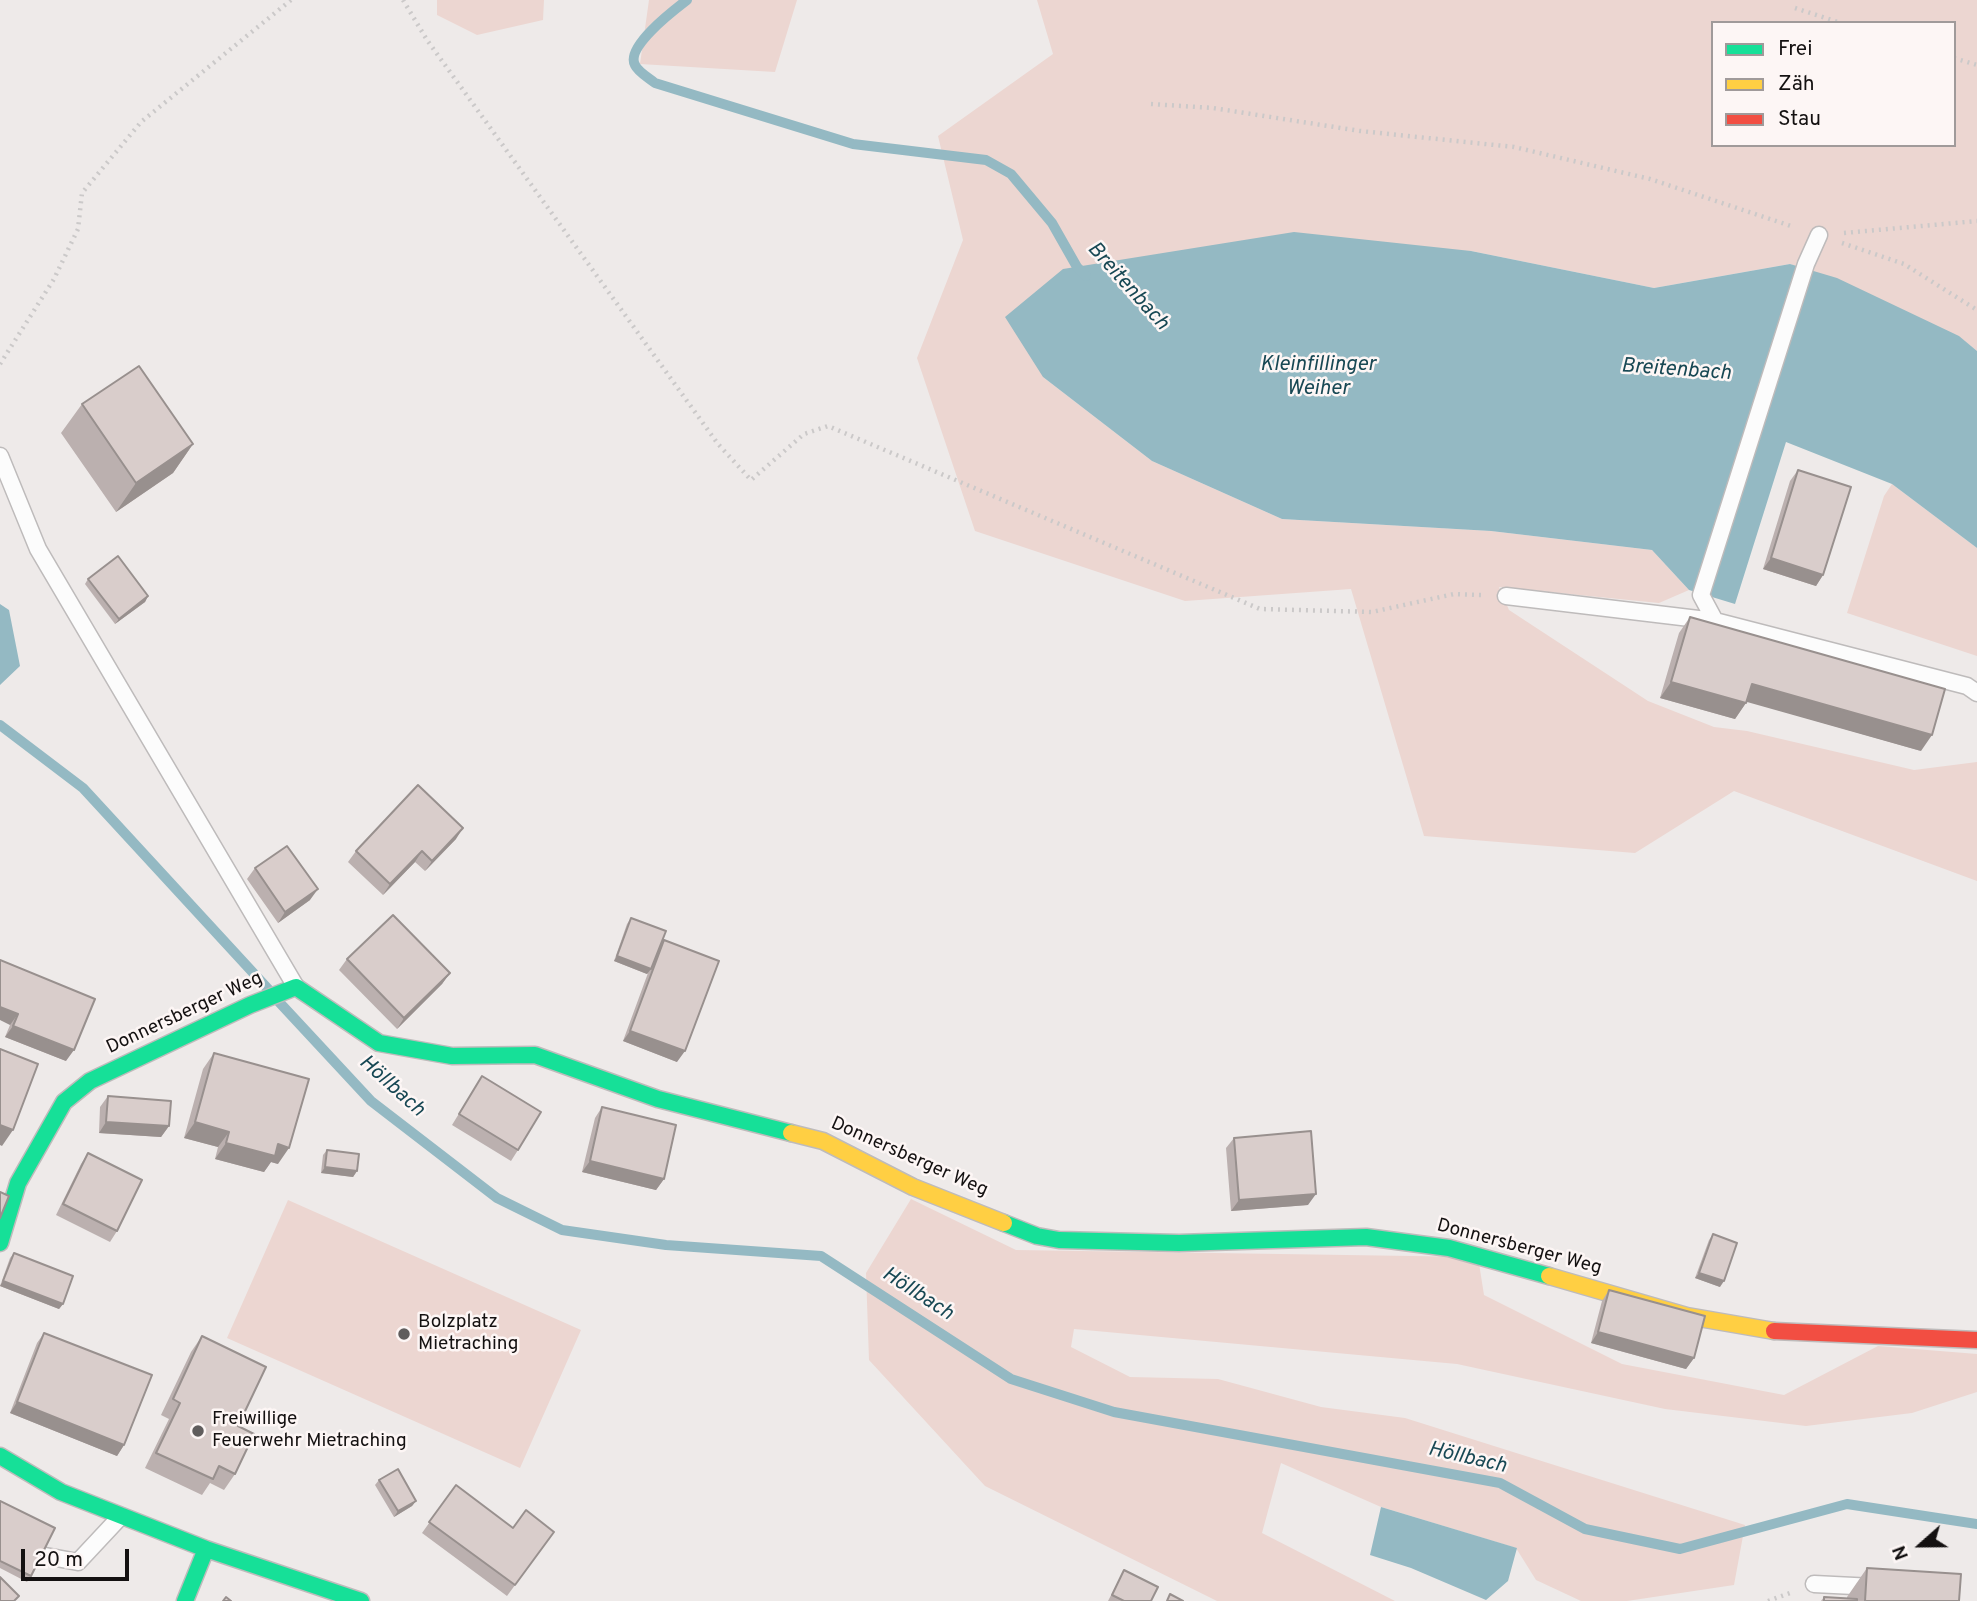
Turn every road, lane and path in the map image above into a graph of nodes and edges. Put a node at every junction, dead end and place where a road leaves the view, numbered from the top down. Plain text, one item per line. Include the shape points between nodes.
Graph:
1 (291, 0) edge
2 (402, 0) edge
3 (1795, 8) dead end
4 (1835, 21) edge
5 (1956, 59) edge
6 (1977, 65) edge
7 (1151, 104) dead end
8 (1977, 221) edge
9 (1819, 235) junction
10 (1977, 310) edge
11 (0, 363) edge
12 (0, 456) edge
13 (1506, 596) joint
14 (1715, 621) junction
15 (1977, 693) edge
16 (294, 987) junction
17 (0, 1243) edge
18 (1977, 1340) edge
19 (0, 1455) edge
20 (121, 1516) junction
21 (206, 1549) junction
22 (40, 1555) edge
23 (1814, 1584) dead end
24 (1893, 1588) edge
25 (185, 1601) edge
26 (361, 1601) edge

1 - 11 path via 141,122 82,193 78,229 54,279
2 - 13 path via 719,444 751,480 804,434 828,426 1260,609 1372,612 1454,594
3 - 4 path
5 - 6 path
7 - 9 path via 1514,147 1650,179
8 - 9 path
9 - 10 path via 1904,264
9 - 14 lane via 1701,595
12 - 16 lane via 37,548
13 - 14 lane
14 - 15 lane via 1966,686
16 - 17 street, Donnersberger Weg via 90,1081 64,1102 18,1183
16 - 18 street, Donnersberger Weg via 379,1042 452,1056 535,1055 658,1099 823,1141 913,1187 1037,1236 1179,1243 1366,1237 1449,1248 1687,1316 1758,1330
19 - 20 street via 61,1492
20 - 21 street
20 - 22 lane via 78,1562
21 - 25 street
21 - 26 street
23 - 24 lane

